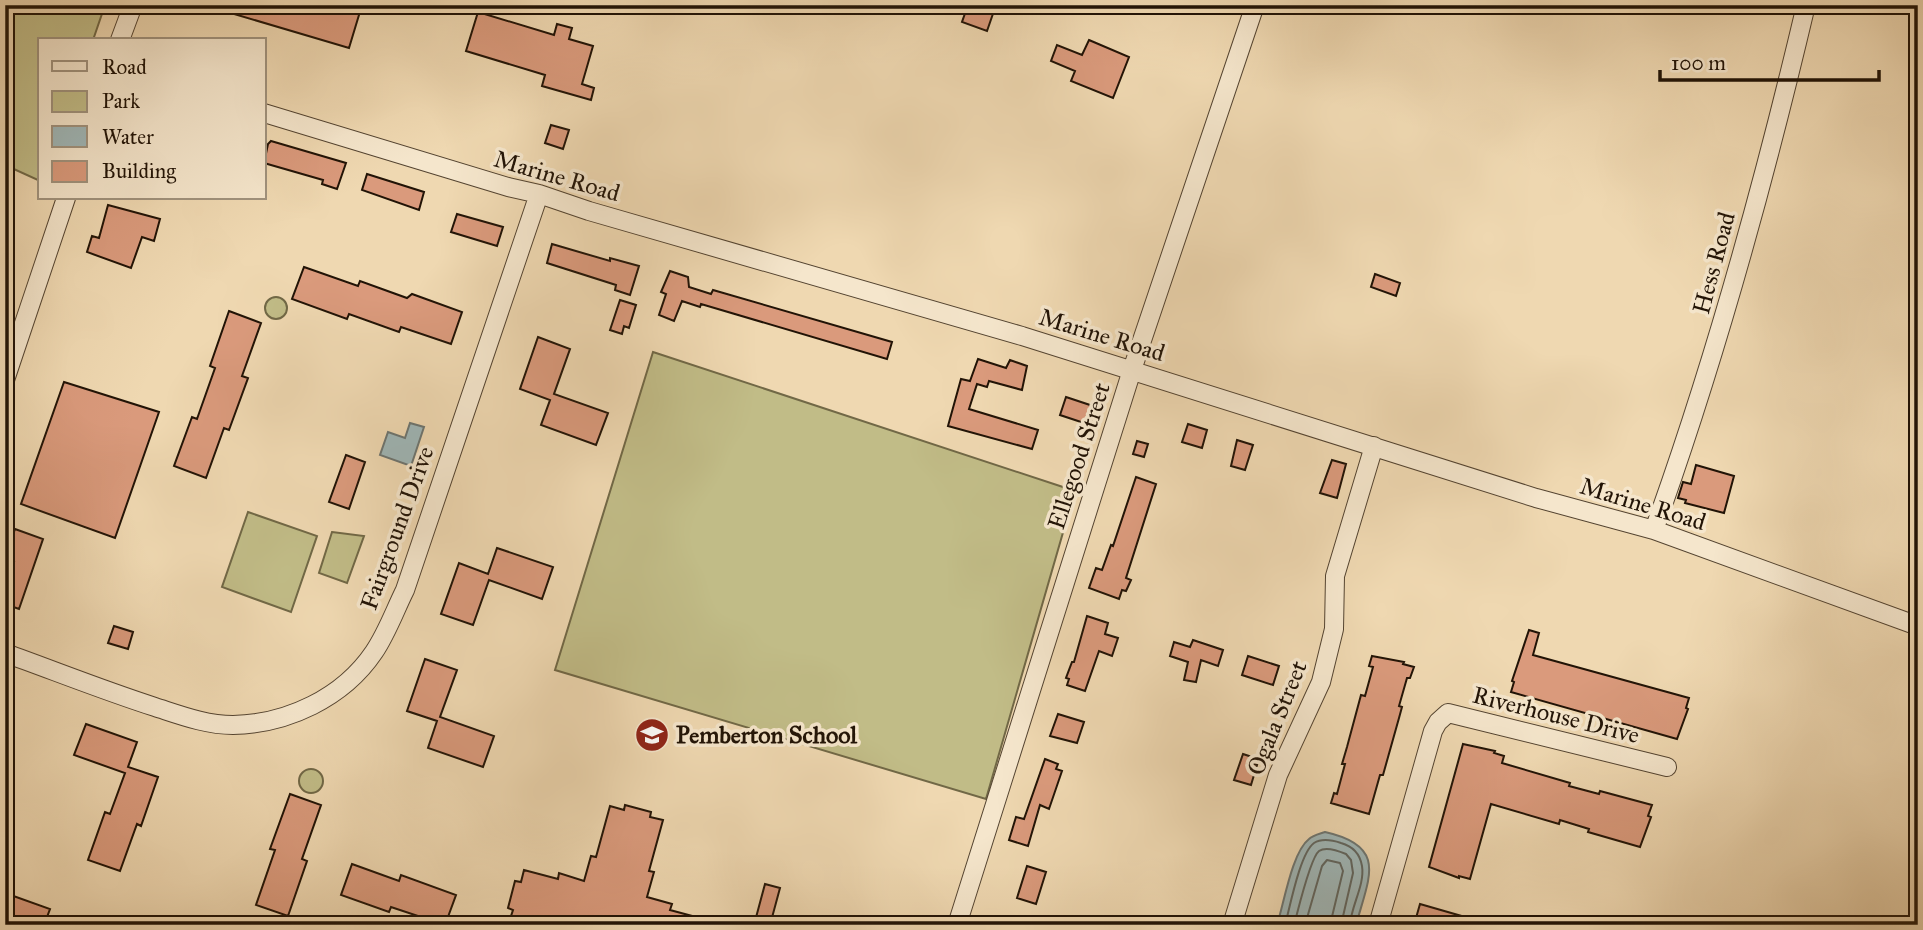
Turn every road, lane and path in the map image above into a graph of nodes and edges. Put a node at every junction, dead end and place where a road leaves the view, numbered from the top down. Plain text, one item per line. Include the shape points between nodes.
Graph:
1 (133, 5) edge
2 (1255, 5) edge
3 (1806, 5) edge
4 (121, 38) edge
5 (266, 114) edge
6 (539, 194) junction
7 (65, 200) edge
8 (1132, 370) junction
9 (7, 372) edge
10 (1374, 446) junction
11 (1654, 530) junction
12 (1918, 626) edge
13 (5, 653) edge
14 (1667, 767) dead end
15 (957, 925) edge
16 (1232, 925) edge
17 (1378, 925) edge

1 - 4 street
2 - 8 street, Ellegood Street
3 - 11 street, Hess Road via 1727,310
5 - 6 street, Marine Road
6 - 8 street, Marine Road
6 - 13 street, Fairground Drive via 405,590 374,652 343,687 277,720 232,725 174,713
7 - 9 street
8 - 10 street, Marine Road
8 - 15 street, Ellegood Street
10 - 11 street, Marine Road
10 - 16 street, Ogala Street via 1335,576 1334,629 1321,682 1278,775
11 - 12 street, Marine Road
14 - 17 street, Riverhouse Drive via 1448,713 1433,731

